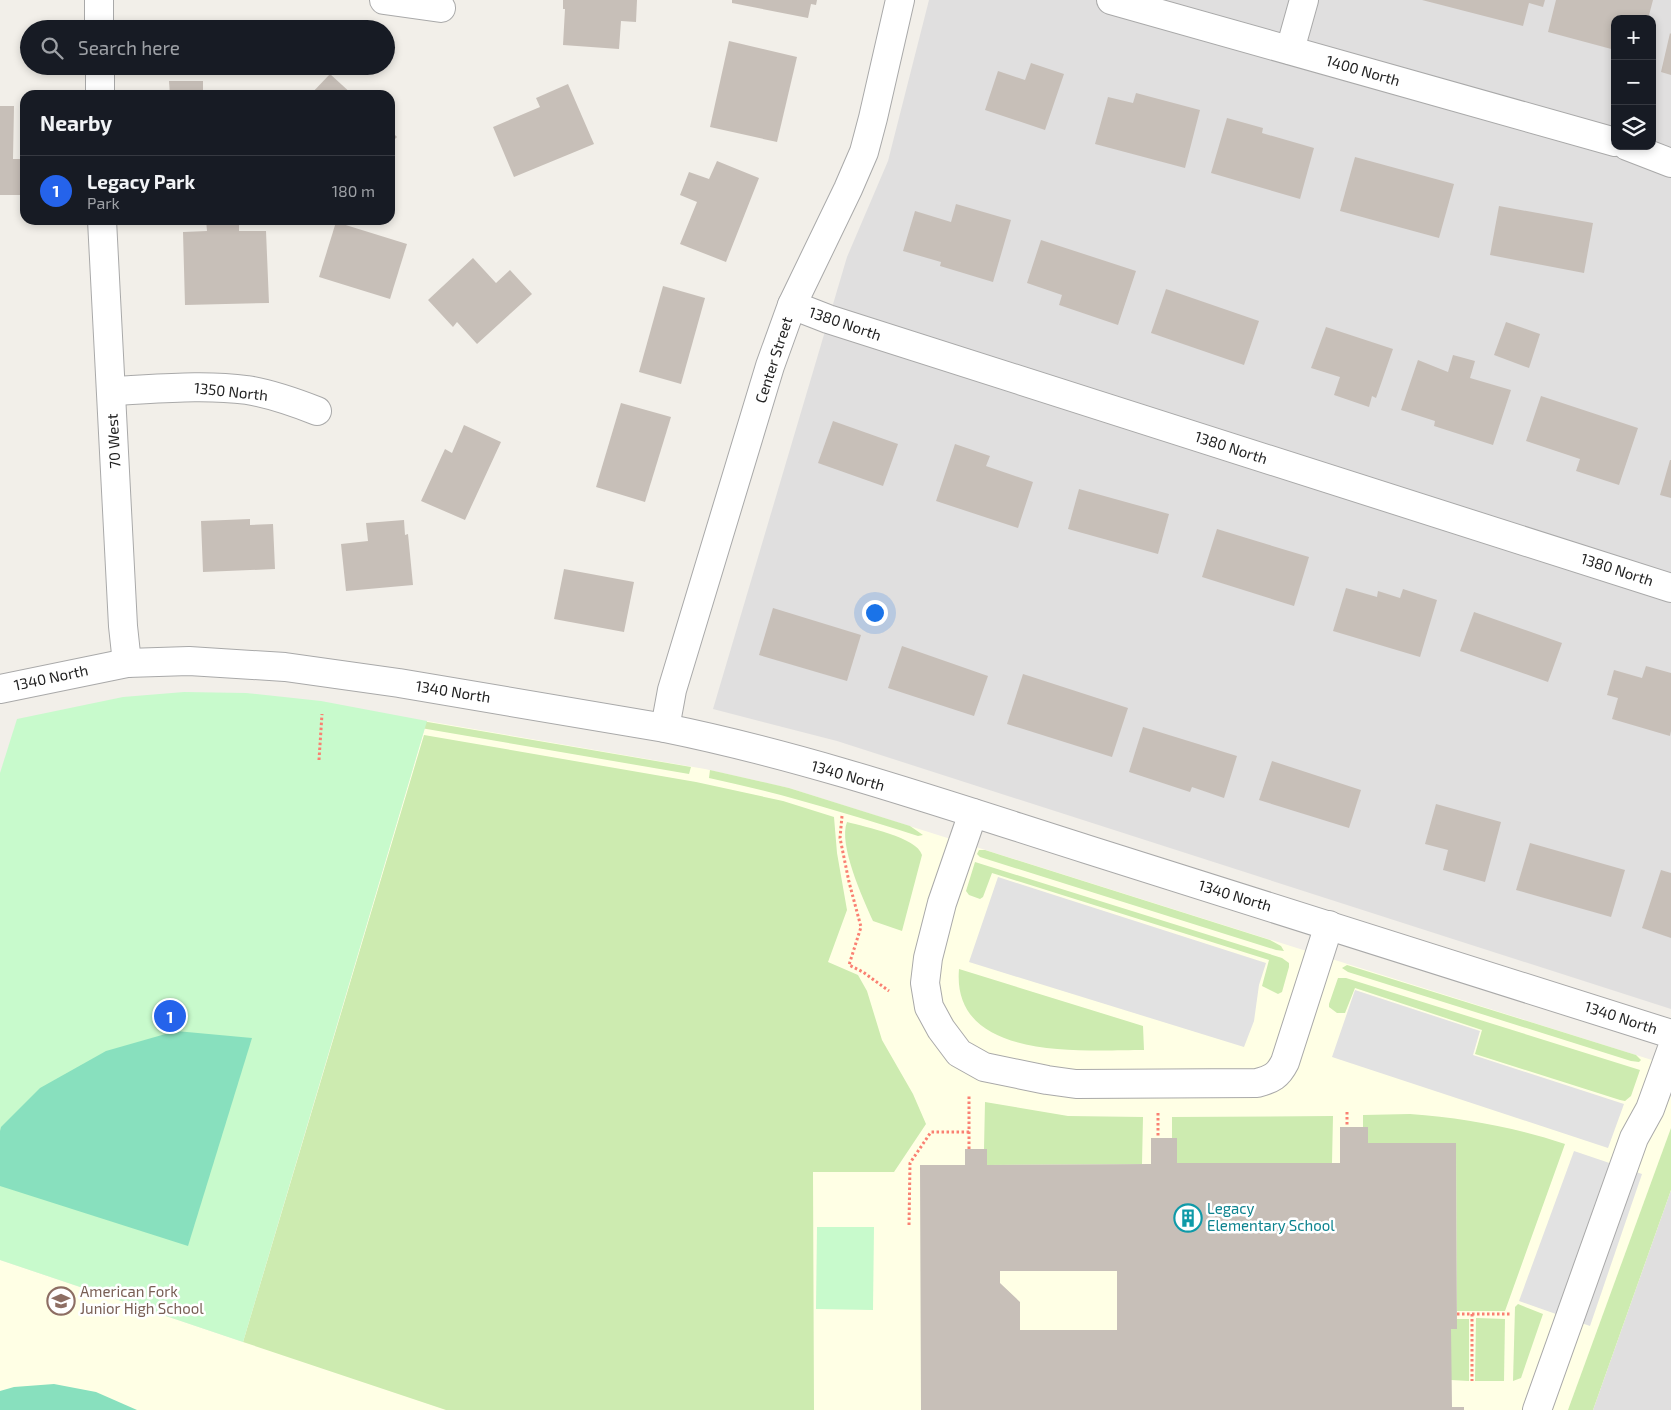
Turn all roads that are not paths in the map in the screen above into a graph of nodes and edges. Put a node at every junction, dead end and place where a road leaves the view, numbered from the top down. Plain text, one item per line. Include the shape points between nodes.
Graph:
1 (99, 0) edge
2 (384, 0) edge
3 (900, 0) edge
4 (1111, 0) edge
5 (1304, 0) edge
6 (441, 8) dead end
7 (99, 20) edge
8 (1290, 50) junction
9 (100, 75) edge
10 (100, 90) edge
11 (1611, 141) edge
12 (1638, 150) edge
13 (1671, 163) edge
14 (102, 225) edge
15 (792, 306) junction
16 (112, 391) junction
17 (318, 411) dead end
18 (1671, 588) edge
19 (127, 663) junction
20 (0, 689) edge
21 (665, 728) junction
22 (973, 813) junction
23 (1329, 925) junction
24 (1671, 1034) edge
25 (1671, 1051) edge
26 (1536, 1410) edge

1 - 7 street
2 - 6 street
3 - 15 street, Center Street via 864,152
4 - 8 street, 1400 North
5 - 8 street
8 - 11 street, 1400 North
9 - 10 street
12 - 13 street
14 - 16 street, 70 West
15 - 18 street, 1380 North
15 - 21 street, Center Street via 770,366 672,690
16 - 17 street, 1350 North via 210,387 248,390 284,398
16 - 19 street, 70 West
19 - 20 street, 1340 North
19 - 21 street, 1340 North via 188,661 285,667
21 - 22 street, 1340 North via 832,770
22 - 23 street, 1340 North
22 - 23 street via 942,903 925,983 929,1007 941,1029 959,1053 984,1067 1076,1084 1258,1083 1272,1079 1280,1073 1285,1062
23 - 24 street, 1340 North
25 - 26 street via 1650,1109 1634,1138

